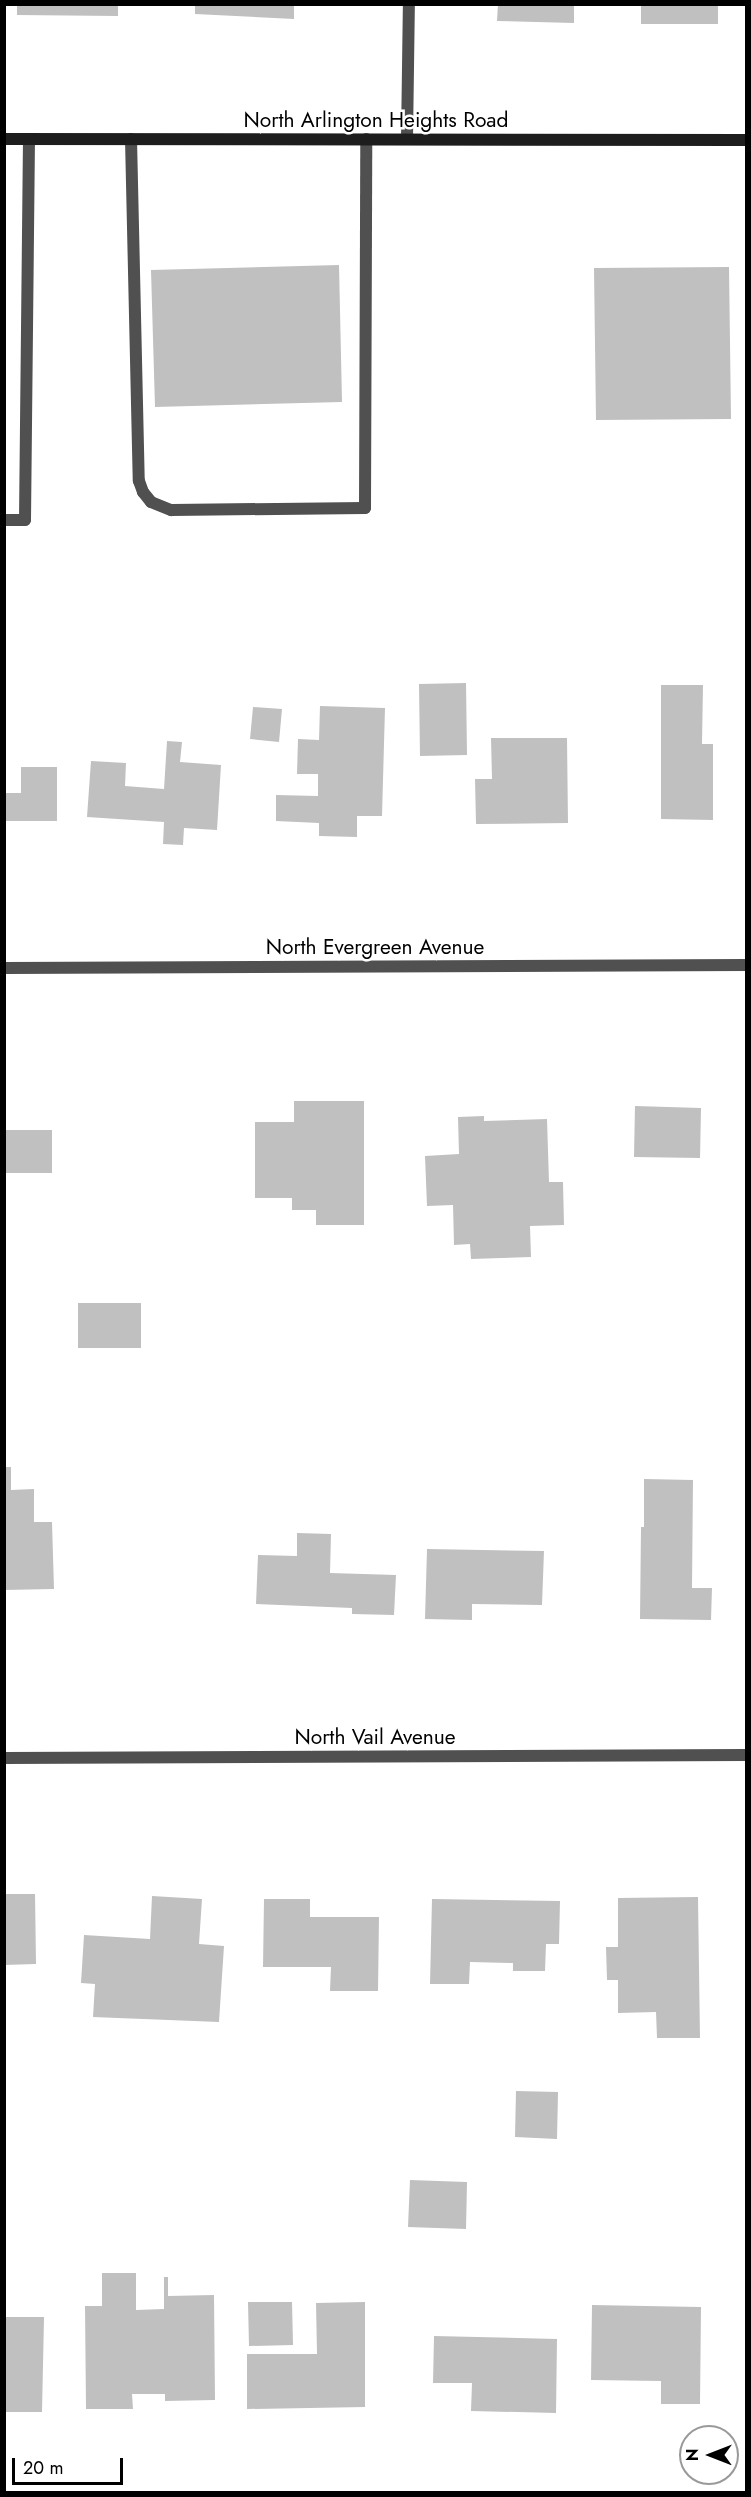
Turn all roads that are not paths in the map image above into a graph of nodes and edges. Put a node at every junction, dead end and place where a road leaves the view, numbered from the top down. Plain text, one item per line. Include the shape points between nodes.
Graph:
1 (409, 4) edge
2 (4, 139) edge
3 (29, 139) junction
4 (131, 139) junction
5 (366, 139) junction
6 (407, 139) junction
7 (747, 140) edge
8 (4, 520) edge
9 (747, 965) edge
10 (4, 968) edge
11 (747, 1755) edge
12 (4, 1758) edge

1 - 6 street
2 - 3 main road, North Arlington Heights Road
3 - 4 main road, North Arlington Heights Road
3 - 8 street via 25,520
4 - 5 main road, North Arlington Heights Road
4 - 5 street via 140,481 151,502 171,510 365,508
5 - 6 main road, North Arlington Heights Road
6 - 7 main road, North Arlington Heights Road
9 - 10 street, North Evergreen Avenue
11 - 12 street, North Vail Avenue

